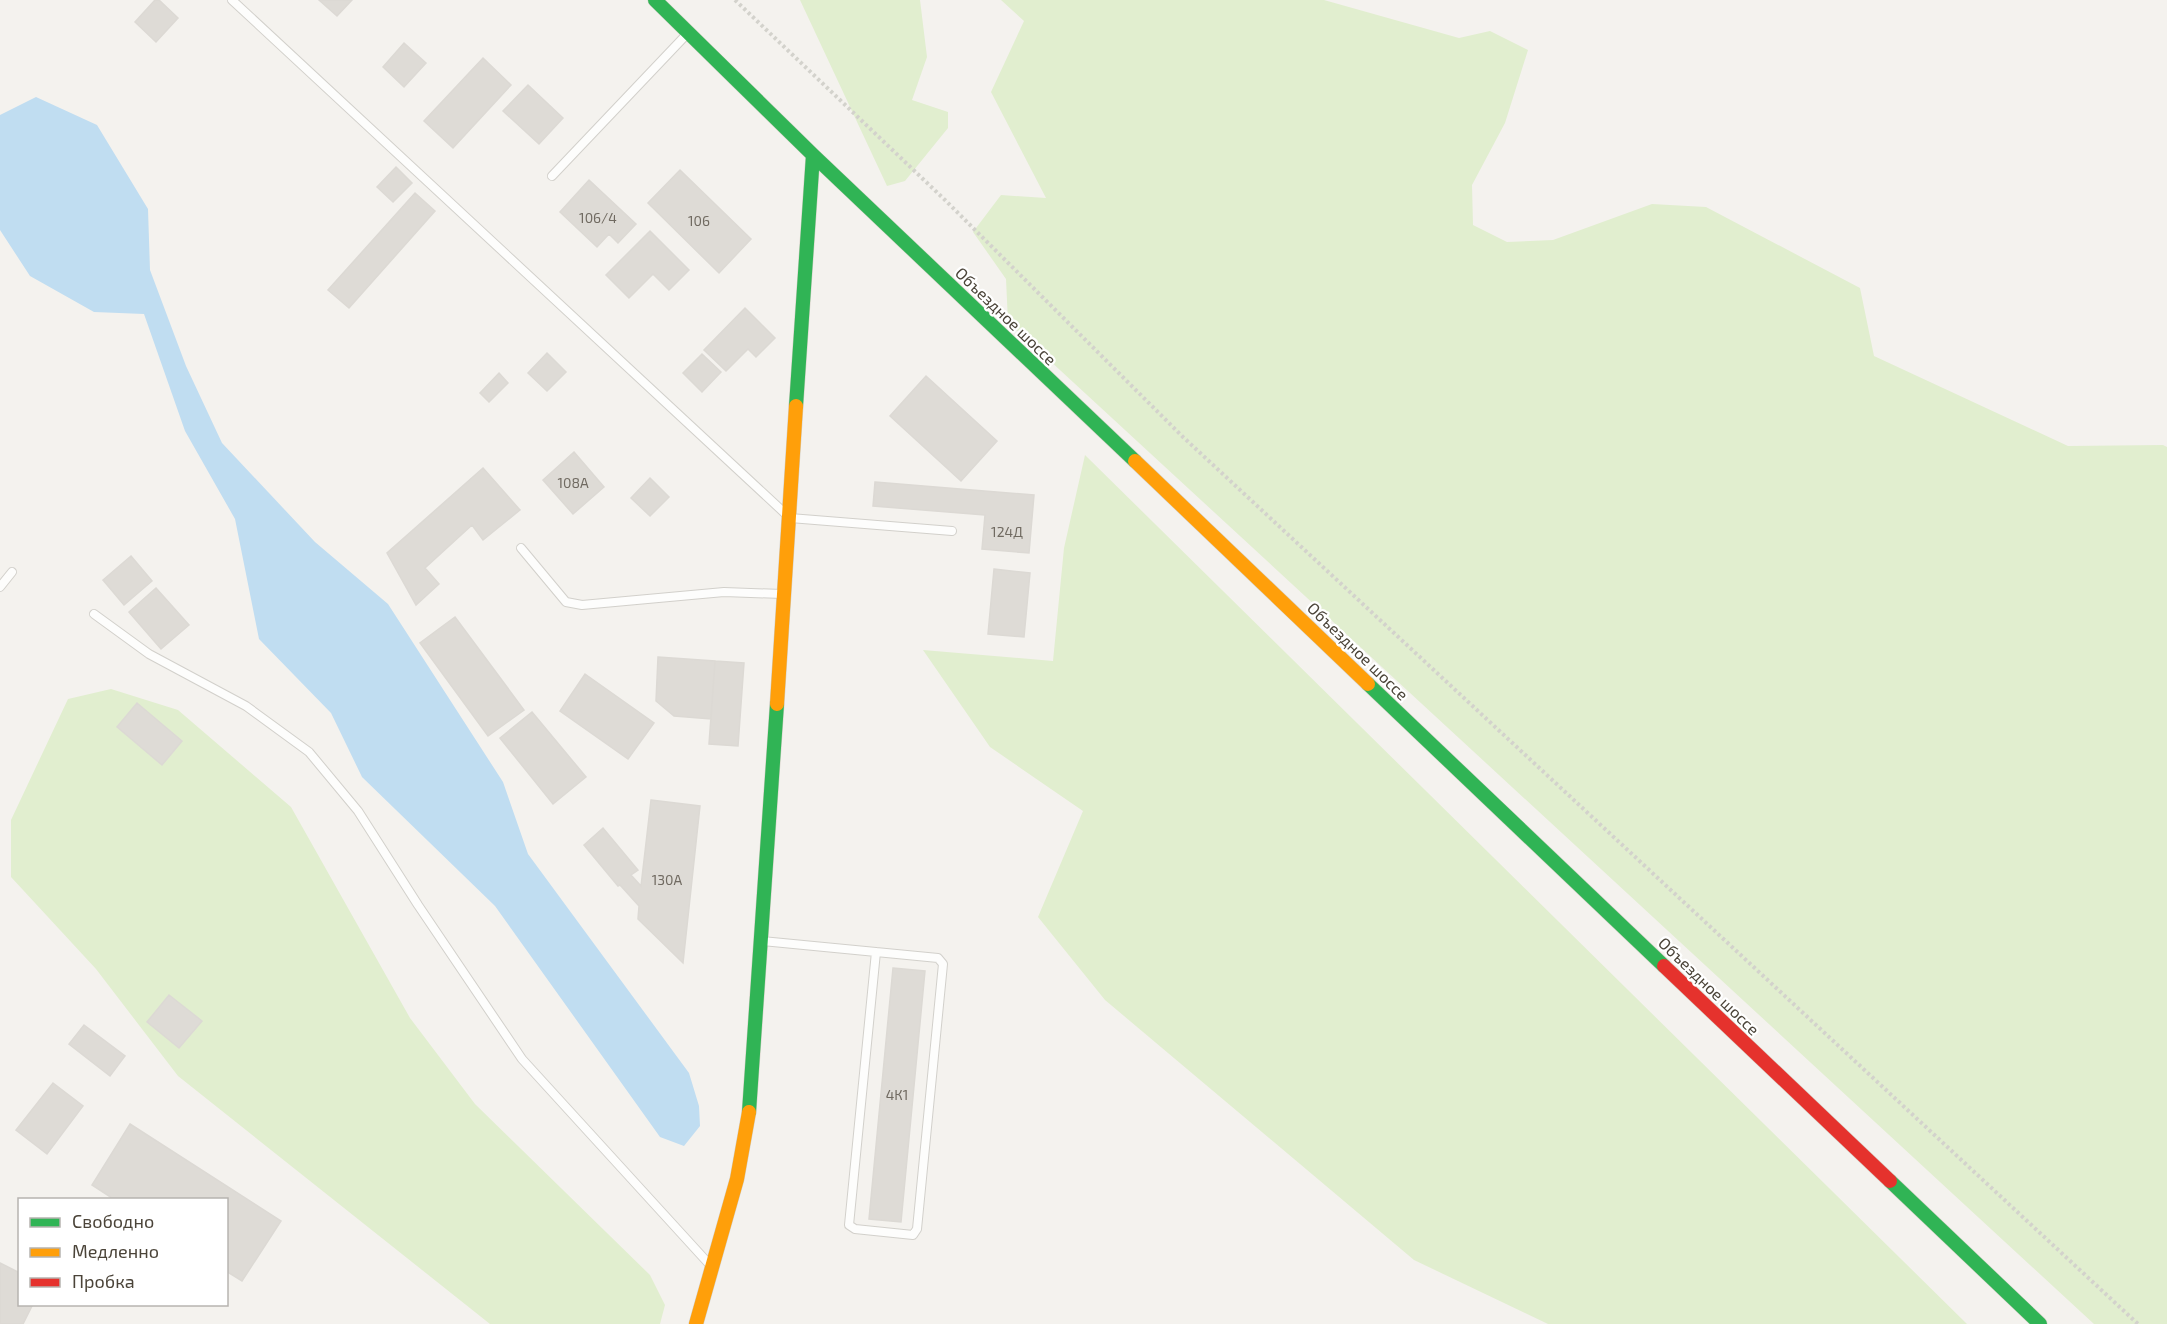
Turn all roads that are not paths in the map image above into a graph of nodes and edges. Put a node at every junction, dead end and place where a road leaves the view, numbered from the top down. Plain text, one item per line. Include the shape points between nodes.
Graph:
1 (232, 0) edge
2 (655, 0) edge
3 (688, 33) junction
4 (813, 155) junction
5 (552, 176) dead end
6 (790, 518) junction
7 (952, 531) dead end
8 (521, 548) dead end
9 (12, 572) dead end
10 (0, 587) edge
11 (785, 594) junction
12 (94, 614) dead end
13 (762, 941) junction
14 (876, 952) junction
15 (712, 1268) junction
16 (696, 1324) edge
17 (2040, 1324) edge

1 - 6 lane
2 - 3 main road, Объездное шоссе
3 - 4 main road, Объездное шоссе
3 - 5 lane
4 - 6 main road
4 - 17 main road, Объездное шоссе
6 - 7 lane
6 - 11 main road
8 - 11 lane via 566,602 582,605 724,592
9 - 10 lane
11 - 13 main road
12 - 15 lane via 149,654 246,706 309,752 358,811 522,1059
13 - 14 lane
13 - 15 main road via 750,1106 737,1179
14 - 14 lane via 938,958 943,964 917,1229 913,1235 855,1229 849,1224
15 - 16 main road

